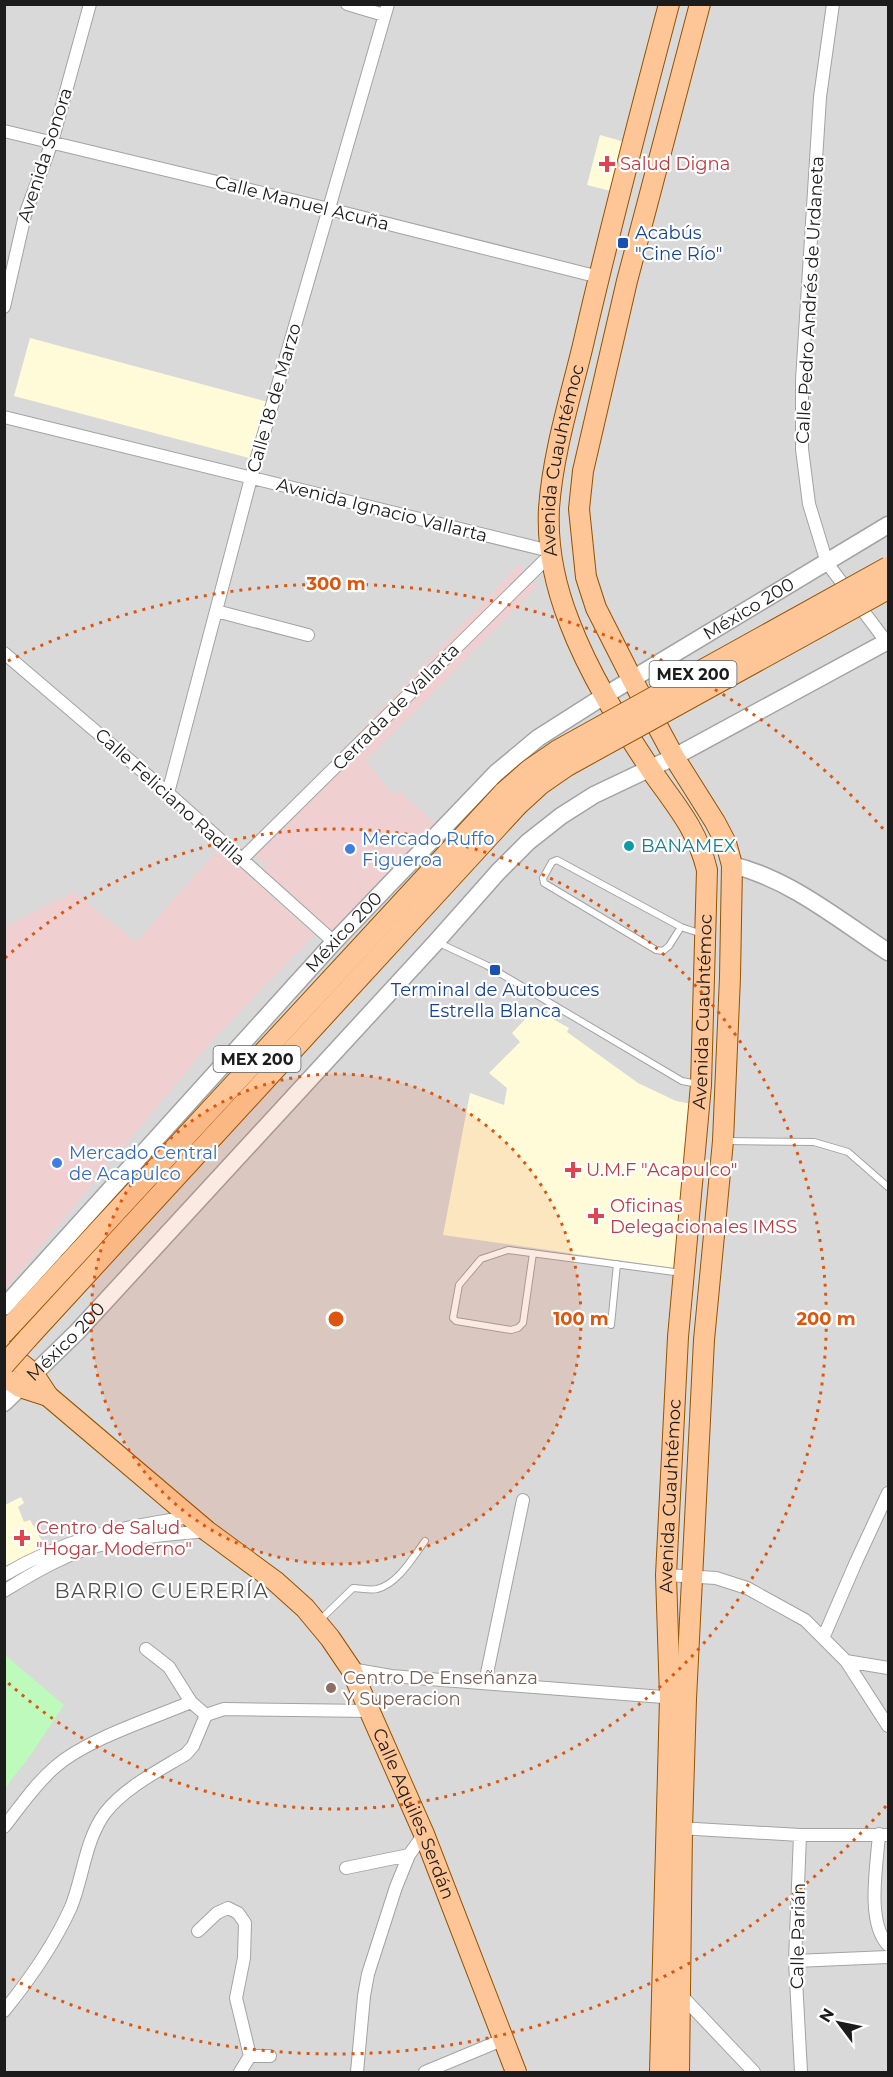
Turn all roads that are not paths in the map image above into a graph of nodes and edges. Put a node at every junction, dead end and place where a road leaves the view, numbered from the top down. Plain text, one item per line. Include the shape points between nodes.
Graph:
1 (90, 4) edge
2 (347, 4) edge
3 (700, 4) edge
4 (833, 4) edge
5 (667, 5) edge
6 (386, 10) edge
7 (4, 131) edge
8 (52, 142) junction
9 (329, 209) junction
10 (599, 277) junction
11 (4, 307) edge
12 (4, 417) edge
13 (251, 478) junction
14 (888, 525) edge
15 (551, 553) junction
16 (827, 563) junction
17 (888, 567) edge
18 (888, 589) edge
19 (216, 611) junction
20 (308, 635) dead end
21 (888, 642) edge
22 (7, 660) edge
23 (632, 680) junction
24 (604, 696) junction
25 (674, 758) junction
26 (651, 770) junction
27 (168, 793) junction
28 (510, 799) junction
29 (241, 860) junction
30 (732, 865) junction
31 (681, 927) junction
32 (706, 935) junction
33 (334, 942) junction
34 (436, 942) junction
35 (888, 952) edge
36 (701, 1085) junction
37 (723, 1141) junction
38 (888, 1187) edge
39 (533, 1253) junction
40 (617, 1264) junction
41 (684, 1273) junction
42 (4, 1307) edge
43 (611, 1325) dead end
44 (7, 1330) edge
45 (4, 1350) edge
46 (4, 1365) edge
47 (19, 1378) edge
48 (4, 1403) edge
49 (888, 1494) edge
50 (523, 1500) dead end
51 (191, 1517) junction
52 (207, 1531) junction
53 (425, 1541) dead end
54 (4, 1575) edge
55 (666, 1575) junction
56 (692, 1575) junction
57 (4, 1591) edge
58 (318, 1623) junction
59 (824, 1636) junction
60 (146, 1649) dead end
61 (846, 1661) junction
62 (888, 1668) edge
63 (351, 1669) junction
64 (485, 1683) junction
65 (678, 1698) junction
66 (191, 1702) junction
67 (370, 1711) junction
68 (206, 1715) junction
69 (888, 1726) edge
70 (4, 1827) edge
71 (675, 1828) junction
72 (424, 1834) junction
73 (884, 1834) edge
74 (800, 1836) junction
75 (409, 1855) junction
76 (346, 1868) dead end
77 (198, 1931) dead end
78 (888, 1945) edge
79 (888, 1957) edge
80 (795, 1961) junction
81 (671, 1992) junction
82 (4, 2011) edge
83 (502, 2040) junction
84 (250, 2056) junction
85 (270, 2056) dead end
86 (240, 2073) edge
87 (357, 2073) edge
88 (425, 2073) edge
89 (516, 2073) edge
90 (660, 2073) edge
91 (679, 2073) edge
92 (754, 2073) edge
93 (801, 2073) edge

1 - 8 street, Avenida Sonora
2 - 6 street
3 - 23 main road, Avenida Cuauhtémoc via 627,281 583,471 580,500 586,577 596,608
4 - 16 street, Calle Pedro Andrés de Urdaneta via 820,97 802,380 802,449 809,504
5 - 10 main road, Avenida Cuauhtémoc
6 - 9 street, Calle 18 de Marzo
7 - 8 street, Calle Manuel Acuña
8 - 9 street, Calle Manuel Acuña
8 - 11 street, Avenida Sonora via 25,215
9 - 10 street, Calle Manuel Acuña
9 - 13 street, Calle 18 de Marzo
10 - 15 main road, Avenida Cuauhtémoc via 553,470 549,510
12 - 13 street, Avenida Ignacio Vallarta
13 - 15 street, Avenida Ignacio Vallarta
13 - 19 street, Calle 18 de Marzo
14 - 16 street, México 200
15 - 24 main road, Avenida Cuauhtémoc via 557,588
15 - 29 street, Cerrada de Vallarta
16 - 21 street, Calle Pedro Andrés de Urdaneta
16 - 23 street, México 200
17 - 28 main road, México 200 / MEX 200, bridge via 558,750 529,770
18 - 28 main road, México 200 / MEX 200, bridge
19 - 20 street
19 - 27 street, Calle 18 de Marzo
21 - 25 street, México 200
22 - 27 street, Calle Feliciano Radilla
23 - 24 street, México 200
23 - 25 main road, Avenida Cuauhtémoc
24 - 26 main road, Avenida Cuauhtémoc
24 - 33 street, México 200 via 538,738 496,773
25 - 26 street, México 200
25 - 30 main road, Avenida Cuauhtémoc via 715,822
26 - 32 main road, Avenida Cuauhtémoc via 694,831 702,849 707,870
26 - 34 street, México 200 via 594,795 528,842
27 - 29 street, Calle Feliciano Radilla
28 - 44 main road, México 200 / MEX 200
28 - 46 main road, México 200 / MEX 200, bridge
29 - 33 street, Calle Feliciano Radilla
30 - 35 street via 781,882
30 - 37 main road, Avenida Cuauhtémoc
31 - 31 lane via 557,860 543,878 544,883 656,950 663,951 669,946
31 - 32 lane
32 - 36 main road, Avenida Cuauhtémoc
33 - 42 street, México 200
34 - 36 lane via 486,965 682,1081
34 - 47 street, México 200 via 77,1332
36 - 41 main road, Avenida Cuauhtémoc
37 - 38 lane via 814,1142 848,1152
37 - 56 main road, Avenida Cuauhtémoc via 704,1340
39 - 39 lane via 508,1250 481,1259 459,1285 453,1318 456,1322 518,1328
39 - 40 lane
40 - 41 lane
40 - 43 lane
41 - 55 main road, Avenida Cuauhtémoc
45 - 47 main road, Calle Aquiles Serdán
47 - 48 street, México 200
47 - 51 main road, Calle Aquiles Serdán via 48,1396
49 - 59 street
50 - 64 street
51 - 52 main road, Calle Aquiles Serdán
51 - 54 street via 102,1532
52 - 57 street via 104,1544 67,1556
52 - 58 main road, Calle Aquiles Serdán via 276,1581
53 - 58 lane via 388,1584 376,1589 353,1588
55 - 56 street
55 - 65 main road, Avenida Cuauhtémoc
56 - 59 street via 747,1588 805,1620
56 - 65 main road, Avenida Cuauhtémoc
58 - 63 main road, Calle Aquiles Serdán
59 - 61 street
60 - 66 street via 169,1667
61 - 62 street
61 - 69 street
63 - 64 street
63 - 67 main road, Calle Aquiles Serdán
64 - 65 street
65 - 71 main road, Avenida Cuauhtémoc
66 - 68 street
66 - 70 street via 82,1748 55,1767
67 - 68 street via 224,1709
67 - 72 main road, Calle Aquiles Serdán
68 - 82 street via 186,1754 121,1797 104,1814 71,1906 48,1952
71 - 74 street
71 - 81 main road, Avenida Cuauhtémoc
72 - 75 street
72 - 83 main road, Calle Aquiles Serdán
73 - 74 street
73 - 78 street via 874,1914 877,1928
74 - 80 street, Calle Parián
75 - 76 street
75 - 87 street via 368,1974
77 - 84 street via 228,1908 245,1923 244,1958 236,1998
79 - 80 street
80 - 93 street, Calle Parián
81 - 90 main road, Avenida Cuauhtémoc
81 - 91 main road, Avenida Cuauhtémoc
81 - 92 street
83 - 88 street
83 - 89 main road, Calle Aquiles Serdán
84 - 85 street
84 - 86 street

